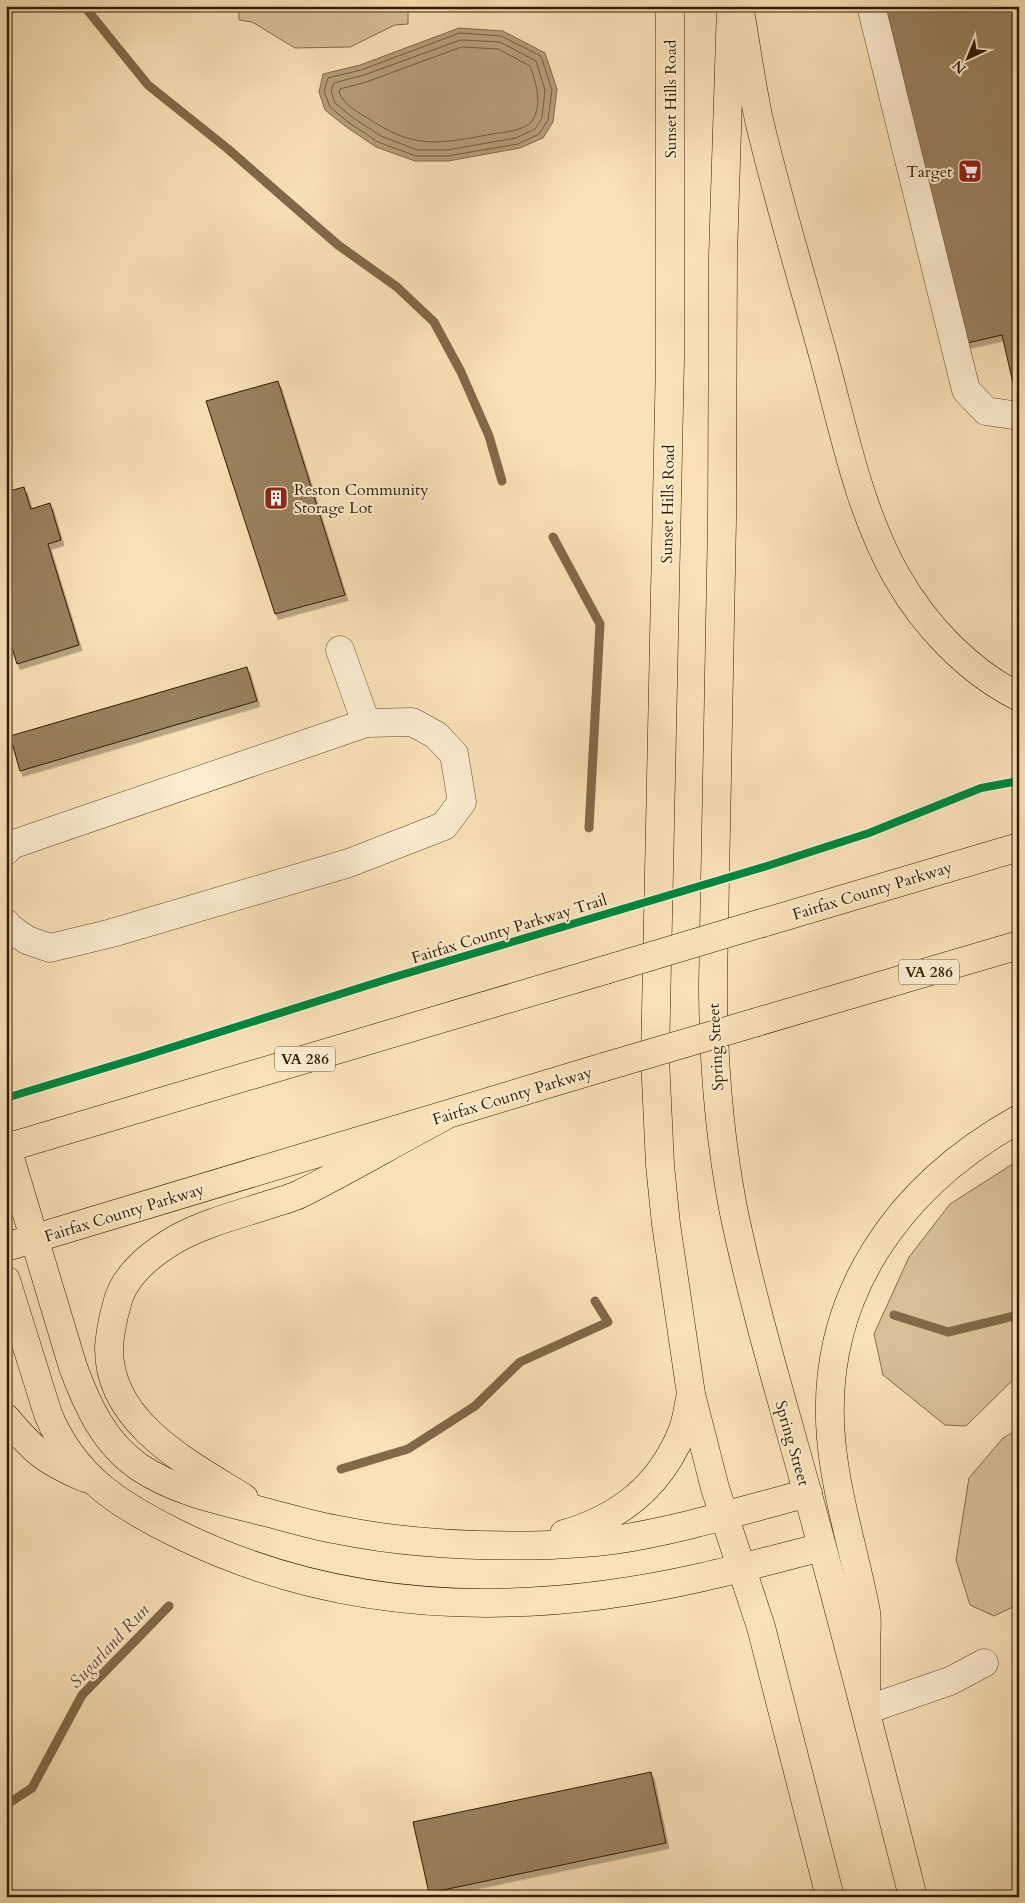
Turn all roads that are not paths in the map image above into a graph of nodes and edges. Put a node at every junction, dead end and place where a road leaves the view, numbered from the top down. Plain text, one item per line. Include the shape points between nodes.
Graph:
1 (670, 6) edge
2 (731, 6) edge
3 (739, 6) edge
4 (871, 6) edge
5 (1019, 416) edge
6 (340, 650) dead end
7 (1019, 697) edge
8 (366, 723) junction
9 (1019, 847) edge
10 (6, 851) edge
11 (6, 922) edge
12 (1019, 945) edge
13 (443, 1116) junction
14 (1019, 1119) edge
15 (6, 1148) edge
16 (35, 1239) junction
17 (6, 1247) edge
18 (6, 1280) edge
19 (691, 1394) junction
20 (6, 1418) edge
21 (96, 1483) junction
22 (808, 1493) junction
23 (267, 1512) junction
24 (724, 1516) junction
25 (525, 1546) junction
26 (822, 1547) junction
27 (742, 1568) junction
28 (984, 1663) dead end
29 (866, 1710) junction
30 (814, 1831) junction
31 (830, 1897) edge
32 (845, 1897) edge
33 (912, 1897) edge

1 - 19 main road, Sunset Hills Road via 670,368 656,1104 672,1272
2 - 22 main road, Spring Street via 724,255 713,1047 717,1100 733,1207 759,1319
3 - 7 main road via 759,120 870,521 898,578 938,634 984,675
4 - 5 lane via 966,390 986,411
6 - 8 lane
8 - 10 lane via 11,845
8 - 11 lane via 412,722 436,735 454,754 462,802 444,826 349,863 112,933 50,948 27,940
9 - 15 main road, Fairfax County Parkway / VA 286, bridge
12 - 13 main road, Fairfax County Parkway / VA 286, bridge
13 - 16 main road, Fairfax County Parkway / VA 286
13 - 23 main road via 298,1195 221,1220 176,1239 142,1264 119,1296 109,1349 118,1392 128,1410 160,1442
14 - 29 main road via 955,1161 928,1184 888,1230 855,1291 836,1346 830,1374 831,1437 842,1510 866,1614
15 - 16 main road
16 - 17 main road, Fairfax County Parkway / VA 286
16 - 23 main road via 77,1376 106,1436 122,1453 156,1477 194,1493
18 - 21 main road via 55,1433
19 - 24 main road
19 - 25 main road via 682,1430 670,1456 633,1501 598,1522
20 - 21 main road via 44,1458
21 - 27 main road via 141,1516 206,1548 257,1567 363,1594 449,1603 545,1602 678,1582
22 - 24 main road
22 - 26 main road, Spring Street
23 - 25 main road via 384,1538
24 - 25 main road via 613,1540
24 - 27 main road
26 - 27 main road
26 - 29 main road, Spring Street
27 - 30 main road via 761,1626
28 - 29 lane via 950,1681
29 - 33 main road, Spring Street
30 - 31 main road
30 - 32 main road

